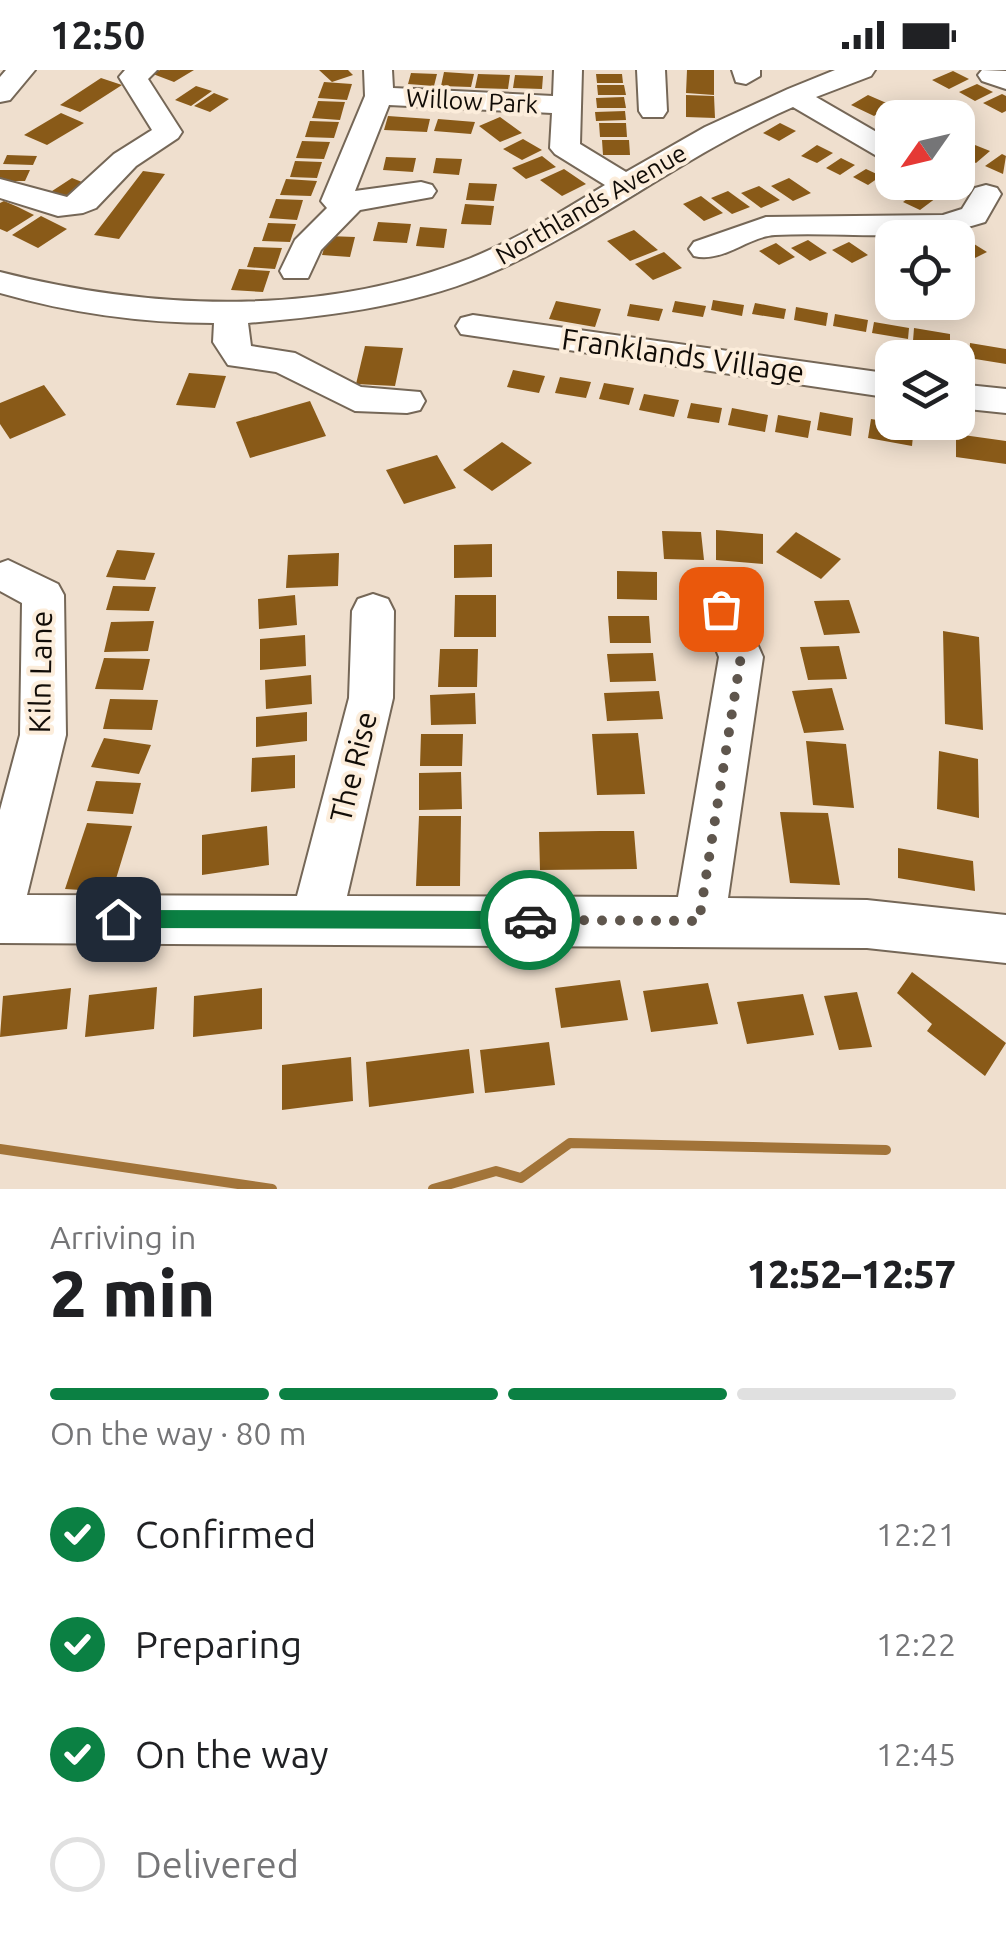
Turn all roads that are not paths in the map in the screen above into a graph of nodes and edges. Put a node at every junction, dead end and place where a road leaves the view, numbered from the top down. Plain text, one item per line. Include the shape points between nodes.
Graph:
1 (21, 70) edge
2 (568, 70) edge
3 (651, 70) edge
4 (861, 70) edge
5 (131, 75) edge
6 (379, 83) edge
7 (0, 94) edge
8 (794, 96) junction
9 (564, 105) junction
10 (653, 111) dead end
11 (875, 142) edge
12 (627, 186) junction
13 (0, 188) edge
14 (421, 191) dead end
15 (983, 191) edge
16 (351, 200) junction
17 (705, 248) dead end
18 (296, 271) dead end
19 (0, 282) edge
20 (241, 311) junction
21 (473, 326) dead end
22 (875, 384) edge
23 (975, 397) edge
24 (1006, 400) edge
25 (407, 402) dead end
26 (8, 576) dead end
27 (721, 609) dead end
28 (373, 611) dead end
29 (0, 903) edge
30 (316, 919) junction
31 (0, 920) edge
32 (699, 921) junction
33 (1006, 940) edge

1 - 7 street
2 - 9 street
3 - 10 street
4 - 8 street, Northlands Avenue
5 - 13 street via 168,132 72,206
6 - 9 street, Willow Park
6 - 16 street, Willow Park via 336,201
8 - 11 street
8 - 12 street, Northlands Avenue
9 - 12 street via 565,148
12 - 20 street, Northlands Avenue via 483,264 420,287 338,304
14 - 16 street
15 - 17 street via 974,215 946,224 766,226
16 - 18 street via 306,247
19 - 20 street, Northlands Avenue via 110,308
20 - 25 street via 230,342 240,357 283,362 355,399
21 - 22 street, Franklands Village
23 - 24 street
26 - 29 street, Kiln Lane via 43,595 43,735
27 - 32 street via 741,656
28 - 30 street, The Rise via 372,698
30 - 31 street
30 - 32 street
32 - 33 street via 867,924

